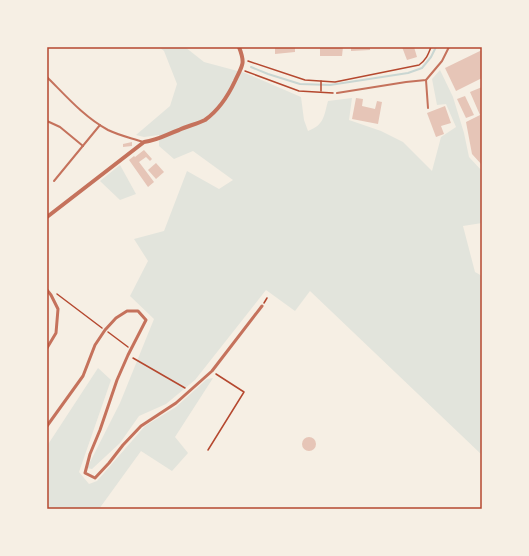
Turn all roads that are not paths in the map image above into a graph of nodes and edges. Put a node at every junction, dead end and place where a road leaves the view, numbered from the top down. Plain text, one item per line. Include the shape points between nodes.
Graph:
1 (239, 47) edge
2 (449, 47) edge
3 (47, 77) edge
4 (426, 80) junction
5 (337, 93) road end
6 (428, 108) dead end
7 (47, 121) edge
8 (100, 125) junction
9 (144, 142) junction
10 (83, 146) junction
11 (54, 181) dead end
12 (47, 217) edge
13 (47, 290) edge
14 (262, 306) dead end
15 (47, 348) edge
16 (47, 426) edge

1 - 9 street via 244,60 223,103 204,120 161,139
2 - 4 lane via 442,61
3 - 8 lane
4 - 5 lane
4 - 6 lane
7 - 10 lane via 60,127
8 - 9 lane
8 - 10 lane
9 - 12 street
10 - 11 lane
13 - 15 street via 58,309 56,333
14 - 16 street via 212,371 176,403 141,426 95,478 85,473 128,355 146,320 138,311 127,311 105,330 95,345 83,376

